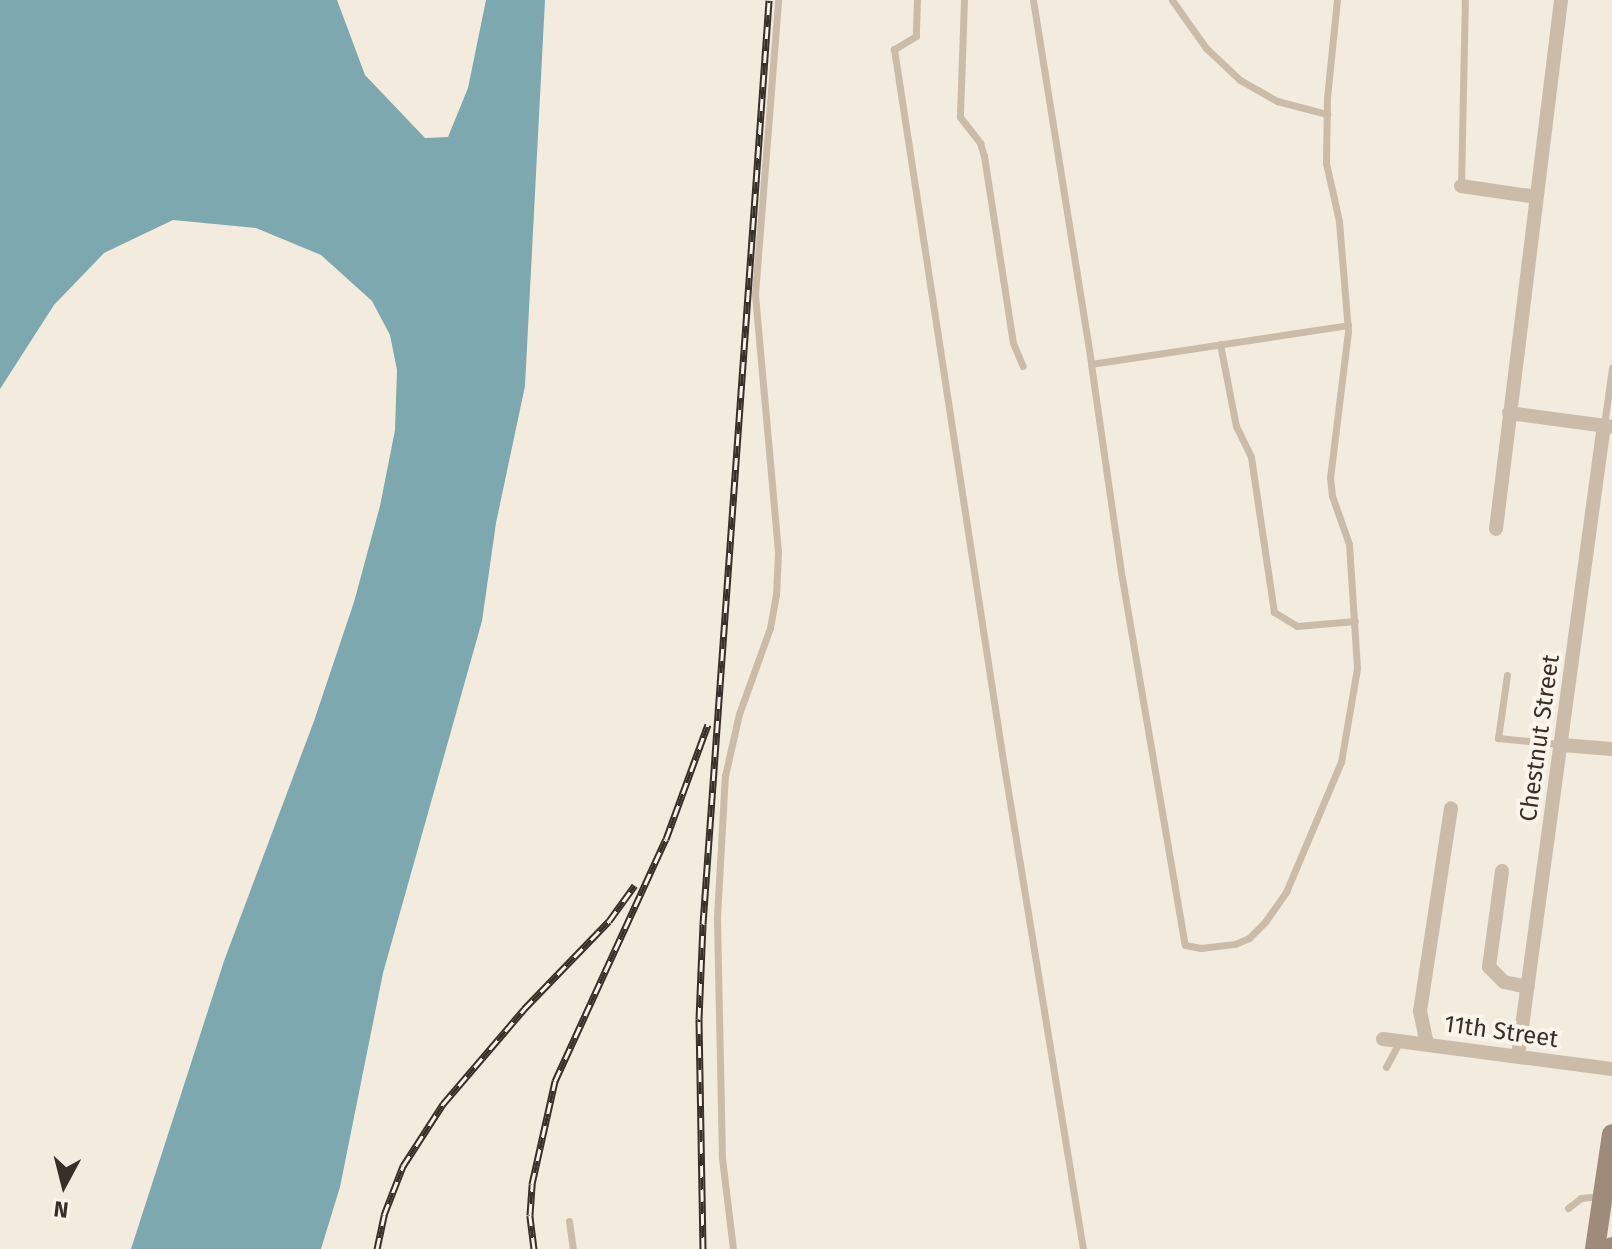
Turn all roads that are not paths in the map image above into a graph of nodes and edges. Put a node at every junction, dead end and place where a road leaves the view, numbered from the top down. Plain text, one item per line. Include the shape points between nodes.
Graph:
1 (778, 0) edge
2 (917, 0) edge
3 (964, 0) edge
4 (1033, 0) edge
5 (1172, 0) edge
6 (1337, 0) edge
7 (1465, 0) edge
8 (1561, 0) edge
9 (1327, 114) junction
10 (1461, 186) joint
11 (1536, 197) junction
12 (1348, 325) junction
13 (1220, 344) junction
14 (1091, 364) junction
15 (1023, 366) dead end
16 (1612, 368) edge
17 (1509, 413) junction
18 (1608, 426) edge
19 (1496, 529) dead end
20 (1355, 621) junction
21 (1507, 675) dead end
22 (1562, 745) junction
23 (1612, 749) edge
24 (1451, 808) dead end
25 (1502, 871) dead end
26 (1527, 987) junction
27 (1383, 1039) dead end
28 (1400, 1041) junction
29 (1427, 1044) junction
30 (1518, 1056) junction
31 (1386, 1067) dead end
32 (1612, 1069) edge
33 (1612, 1134) edge
34 (1603, 1196) junction
35 (1568, 1208) dead end
36 (569, 1221) dead end
37 (573, 1249) edge
38 (733, 1249) edge
39 (1083, 1249) edge
40 (1595, 1249) edge

1 - 38 lane via 755,294 778,552 776,595 725,776 718,871 722,1158
2 - 39 lane via 916,36 894,49
3 - 15 lane via 960,117 984,156 1013,343
4 - 14 lane
5 - 9 lane via 1206,48 1240,80 1277,101
6 - 9 lane
7 - 10 lane
8 - 11 street
9 - 12 lane via 1326,163 1339,221
10 - 11 street
11 - 17 street
12 - 13 lane
12 - 20 lane via 1330,478 1349,544
13 - 14 lane
13 - 20 lane via 1236,426 1251,457 1274,612 1297,626
14 - 20 lane via 1185,945 1209,948 1249,938 1286,892 1341,762 1356,682
16 - 18 lane
17 - 18 street
17 - 19 street
18 - 22 street, Chestnut Street
21 - 22 lane via 1498,738
22 - 23 street
22 - 26 street, Chestnut Street
24 - 29 street via 1420,1011
25 - 26 street via 1489,967 1504,982
26 - 30 street, Chestnut Street
27 - 28 street, 11th Street
28 - 29 street, 11th Street
28 - 31 lane
29 - 30 street, 11th Street
30 - 32 street, 11th Street
33 - 34 main road
34 - 35 lane via 1581,1198
34 - 40 main road
36 - 37 lane

